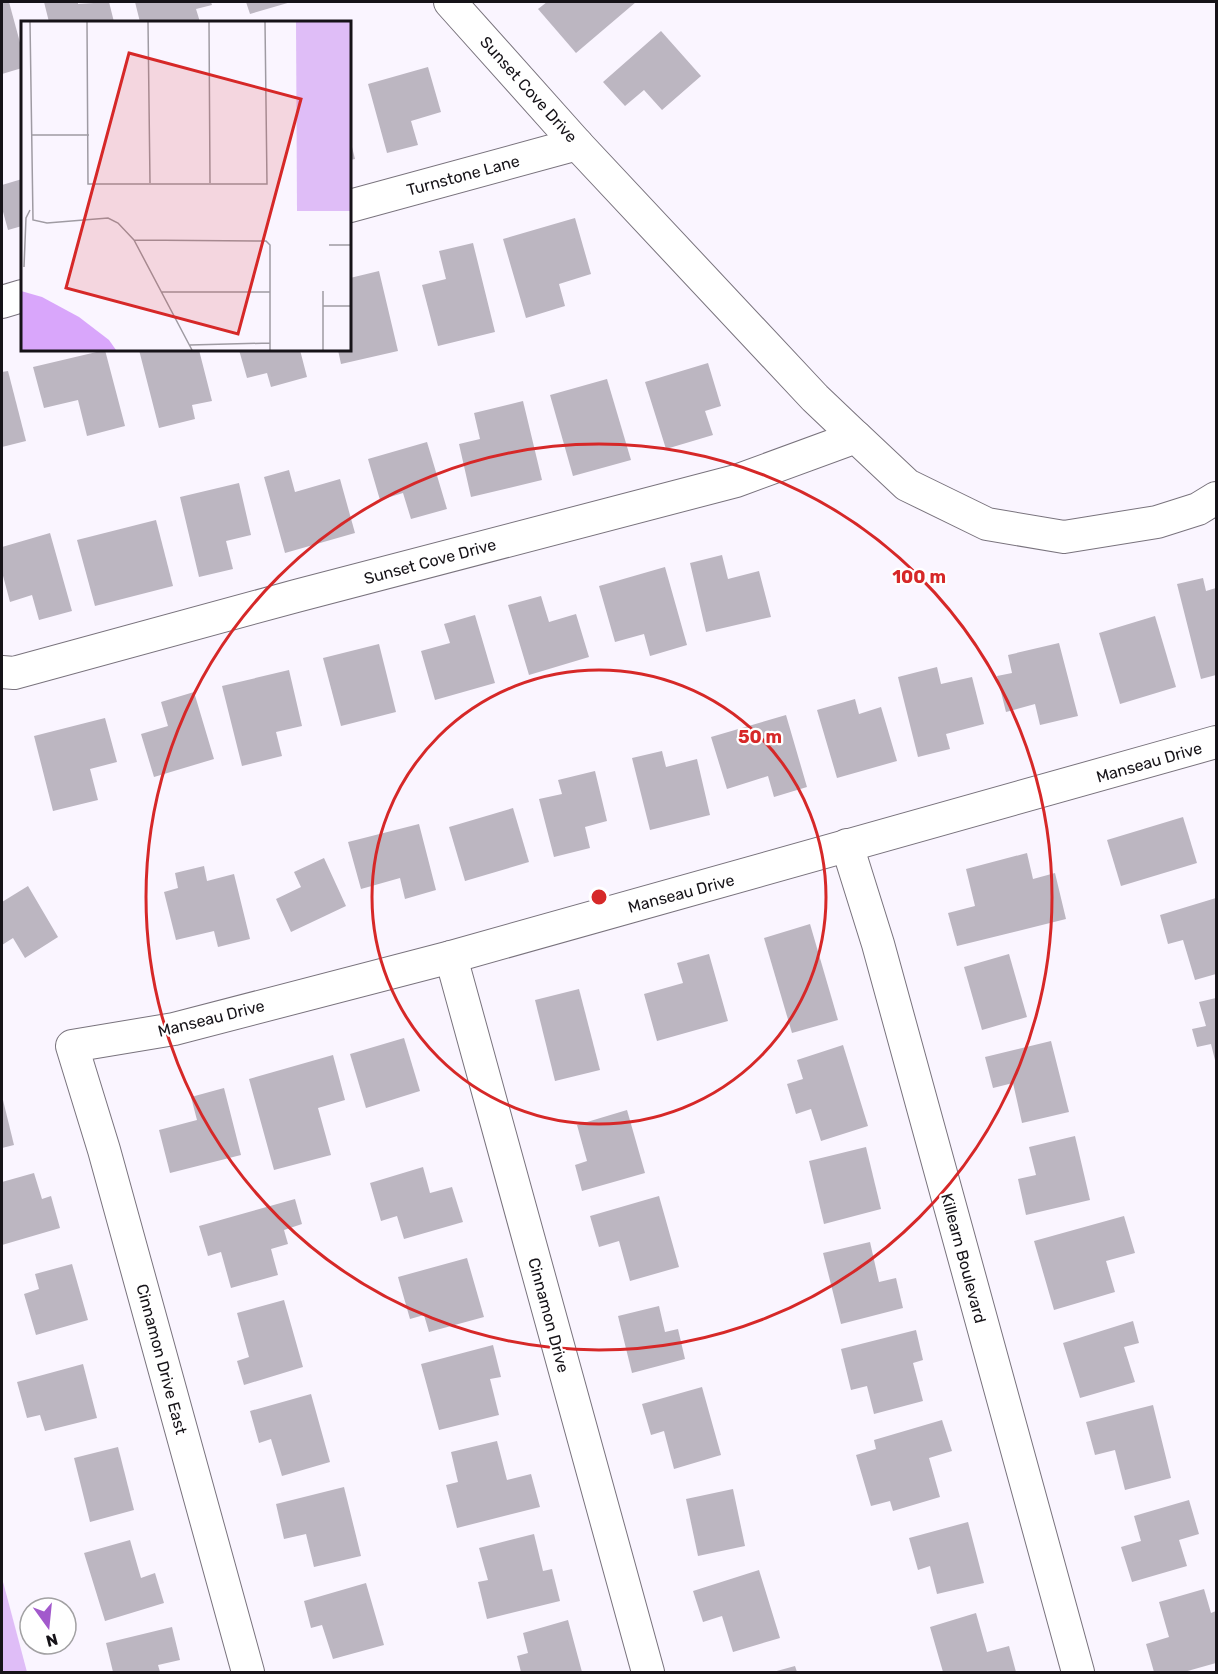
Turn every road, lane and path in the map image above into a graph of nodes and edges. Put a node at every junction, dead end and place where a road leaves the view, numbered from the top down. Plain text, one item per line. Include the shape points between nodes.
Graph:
1 (450, 2) edge
2 (577, 144) junction
3 (351, 206) edge
4 (21, 296) edge
5 (2, 302) edge
6 (856, 437) junction
7 (1216, 498) edge
8 (2, 672) edge
9 (1216, 742) edge
10 (847, 845) junction
11 (451, 957) junction
12 (72, 1046) joint
13 (248, 1672) edge
14 (648, 1672) edge
15 (1078, 1672) edge

1 - 2 street, Sunset Cove Drive
2 - 3 street, Turnstone Lane
2 - 6 street, Sunset Cove Drive
4 - 5 street
6 - 7 street, Sunset Cove Drive via 907,485 987,524 1064,537 1156,522
6 - 8 street, Sunset Cove Drive via 736,481 14,673
9 - 10 street, Manseau Drive
10 - 11 street, Manseau Drive
10 - 15 street, Killearn Boulevard via 878,944
11 - 12 street, Manseau Drive via 174,1029
11 - 14 street, Cinnamon Drive
12 - 13 street, Cinnamon Drive East

